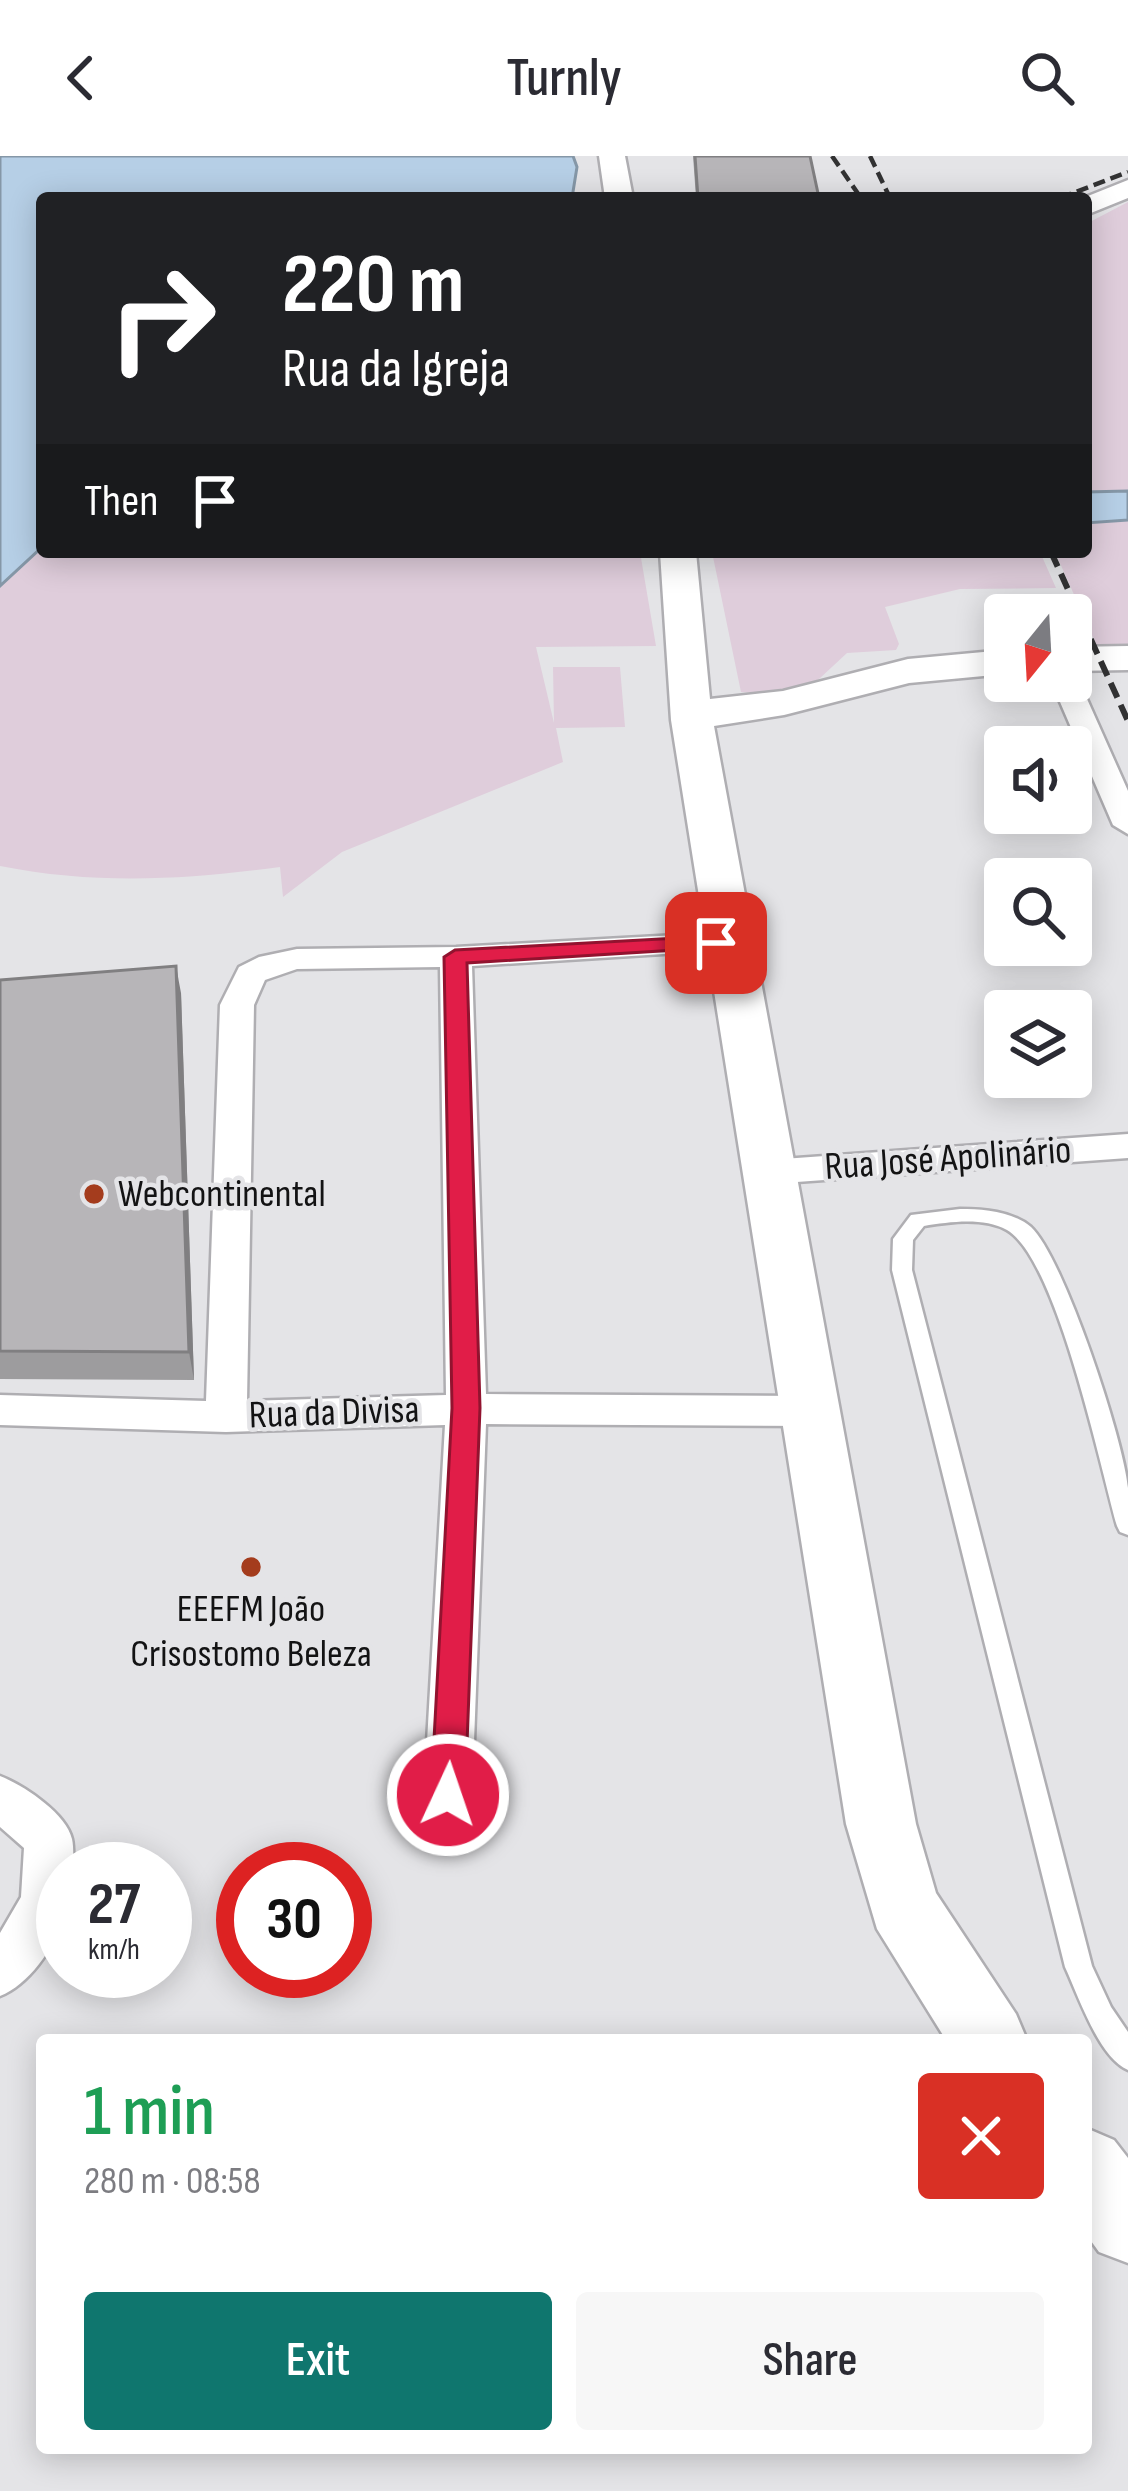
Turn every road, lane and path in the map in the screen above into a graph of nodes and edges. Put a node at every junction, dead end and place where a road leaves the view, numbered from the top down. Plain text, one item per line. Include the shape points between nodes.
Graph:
1 (612, 156) edge
2 (1128, 188) edge
3 (619, 192) edge
4 (1092, 204) edge
5 (678, 558) edge
6 (1092, 659) edge
7 (1127, 659) edge
8 (984, 663) edge
9 (1074, 702) edge
10 (720, 733) junction
11 (1128, 825) edge
12 (732, 942) junction
13 (455, 957) junction
14 (1128, 1146) edge
15 (769, 1172) junction
16 (466, 1408) junction
17 (0, 1410) edge
18 (813, 1411) junction
19 (226, 1417) junction
20 (1128, 1526) edge
21 (448, 1795) dead end
22 (0, 1797) edge
23 (0, 1972) edge
24 (985, 2034) edge
25 (1128, 2056) edge
26 (1092, 2176) edge
27 (1128, 2223) edge

1 - 3 street
2 - 4 street
5 - 10 street via 685,662
6 - 7 street
8 - 10 street via 941,665 840,691
9 - 11 street
10 - 12 street via 715,841
12 - 13 street
12 - 15 street
13 - 16 street
13 - 19 street via 297,959 250,974 237,1005
14 - 15 street, Rua José Apolinário
15 - 18 street
16 - 18 street, Rua da Divisa
16 - 19 street, Rua da Divisa
16 - 21 street
17 - 19 street, Rua da Divisa
18 - 24 street via 881,1824 903,1906
20 - 25 lane via 1076,1344 1028,1235 1000,1219 918,1220 903,1238 902,1270 1079,1967
22 - 23 street via 49,1839 50,1888 34,1931
26 - 27 street

